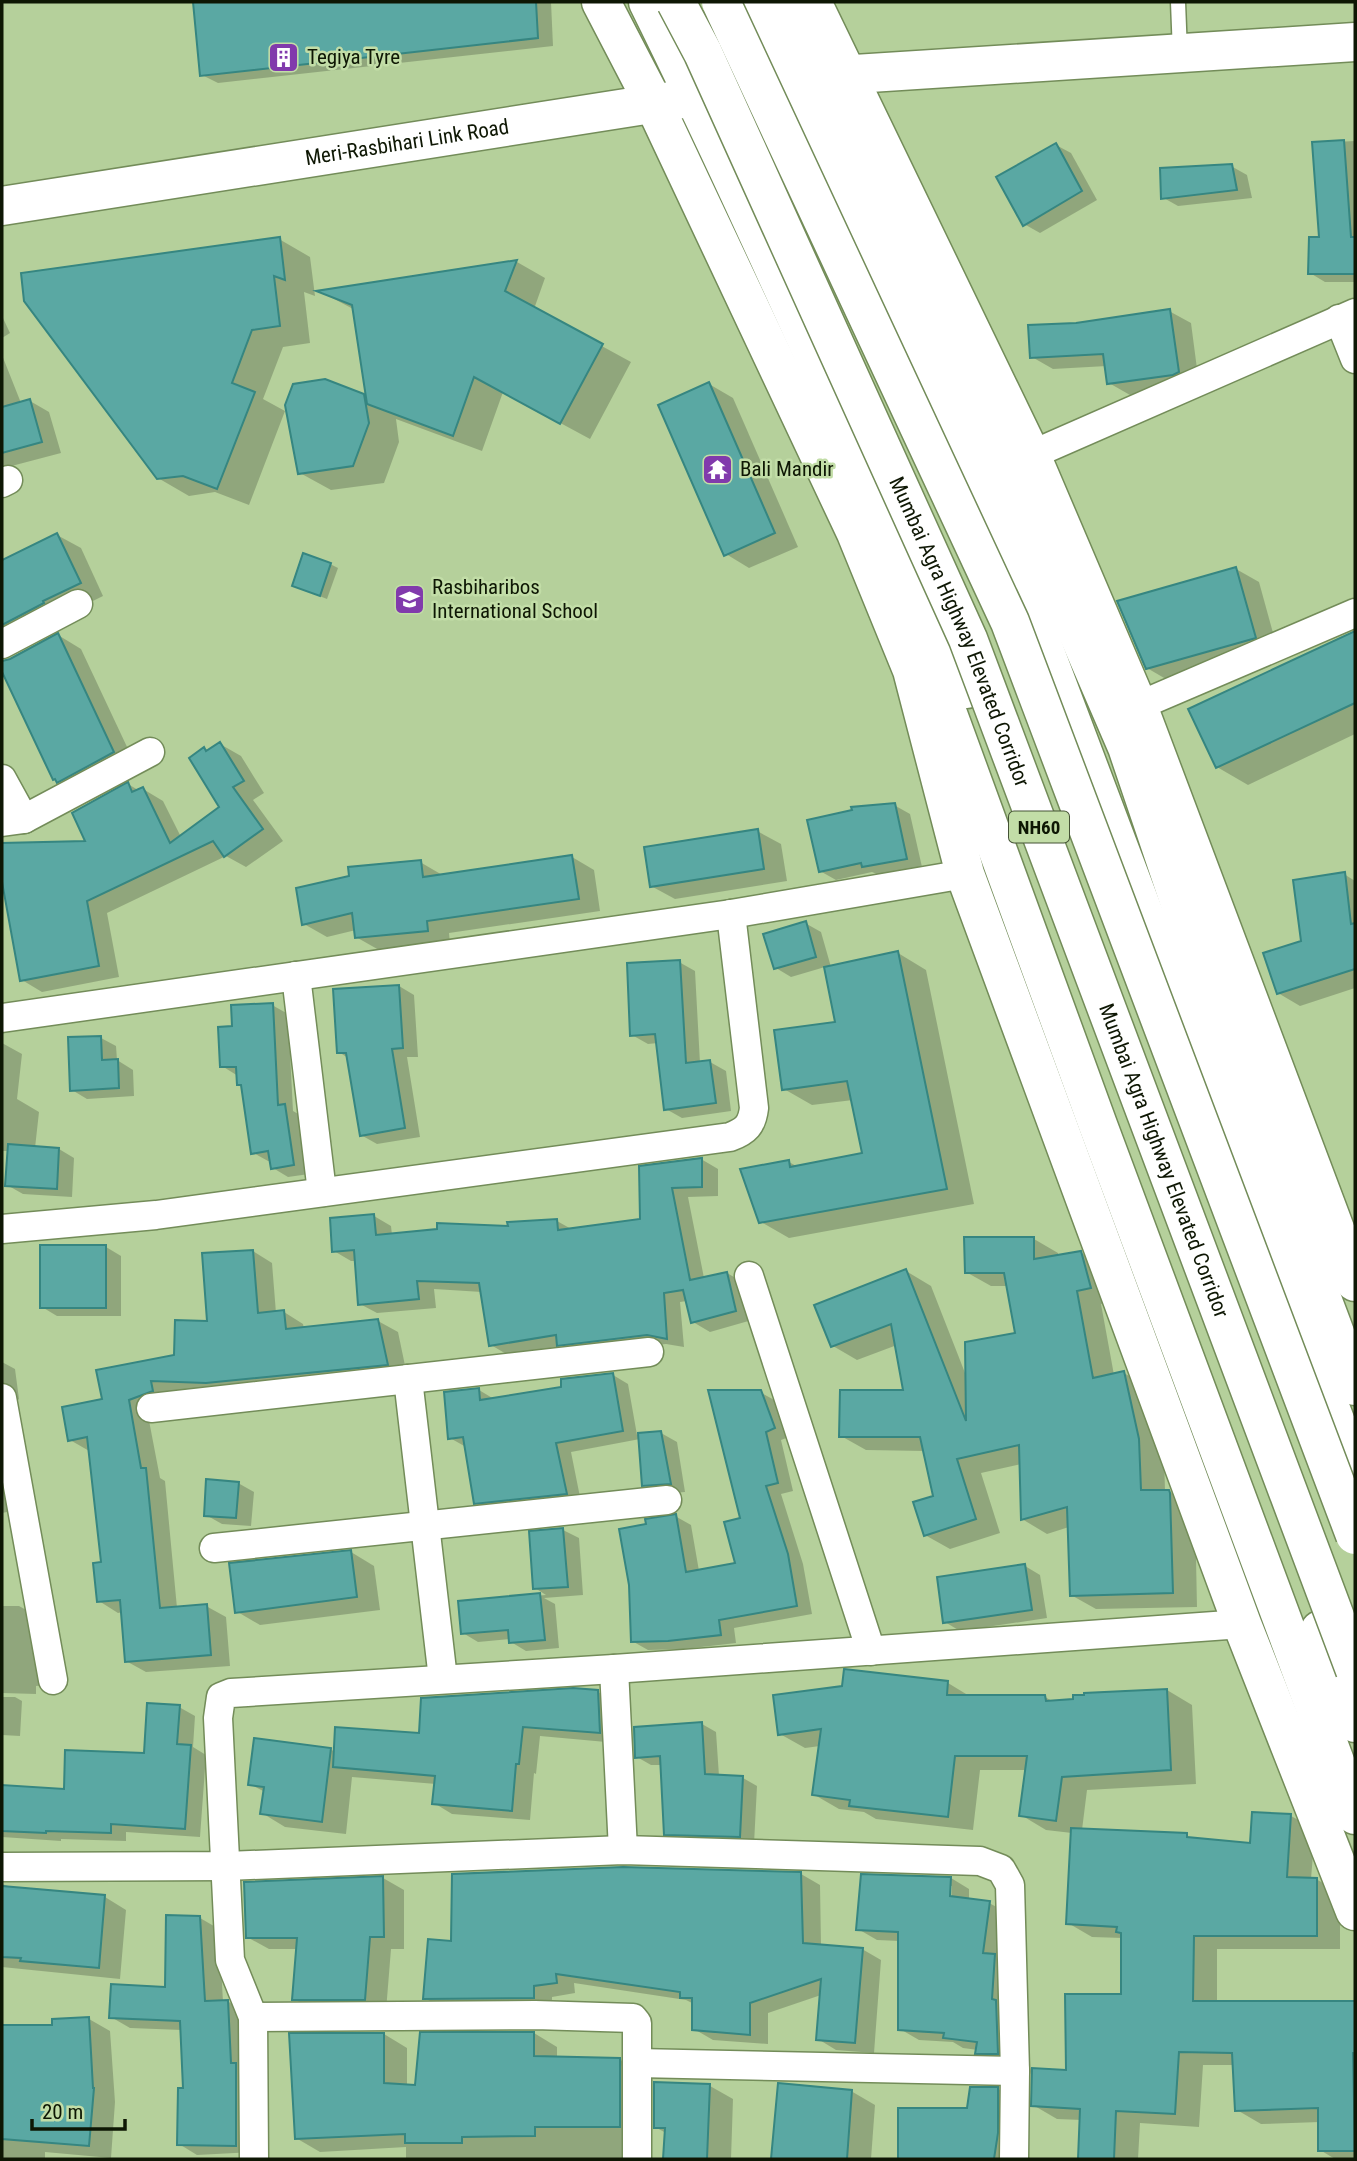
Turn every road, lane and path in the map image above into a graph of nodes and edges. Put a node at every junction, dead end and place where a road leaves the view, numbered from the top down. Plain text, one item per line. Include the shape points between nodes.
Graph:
1 (601, 2) edge
2 (648, 2) edge
3 (676, 2) edge
4 (721, 2) edge
5 (744, 2) edge
6 (774, 2) edge
7 (812, 2) edge
8 (1178, 2) edge
9 (1355, 42) edge
10 (1180, 54) junction
11 (813, 77) junction
12 (695, 97) junction
13 (654, 104) junction
14 (2, 206) edge
15 (1347, 316) edge
16 (1355, 359) edge
17 (1031, 454) junction
18 (893, 530) junction
19 (78, 604) dead end
20 (1355, 613) edge
21 (2, 644) edge
22 (1138, 706) junction
23 (150, 752) dead end
24 (2, 779) edge
25 (13, 820) edge
26 (965, 874) junction
27 (730, 914) junction
28 (296, 976) junction
29 (2, 1018) edge
30 (322, 1192) junction
31 (2, 1230) edge
32 (749, 1276) dead end
33 (1355, 1282) edge
34 (649, 1352) dead end
35 (408, 1379) junction
36 (1355, 1386) edge
37 (2, 1398) edge
38 (151, 1408) dead end
39 (1355, 1474) edge
40 (667, 1500) dead end
41 (425, 1526) junction
42 (1355, 1535) edge
43 (214, 1548) dead end
44 (1242, 1624) junction
45 (871, 1651) junction
46 (614, 1670) junction
47 (1355, 1670) edge
48 (443, 1679) junction
49 (53, 1680) dead end
50 (1355, 1723) edge
51 (1355, 1815) edge
52 (623, 1850) junction
53 (227, 1866) junction
54 (2, 1867) edge
55 (1355, 1911) edge
56 (253, 2017) junction
57 (637, 2063) junction
58 (1015, 2071) junction
59 (254, 2159) edge
60 (637, 2159) edge
61 (1014, 2159) edge

1 - 13 main road
2 - 12 main road
3 - 47 main road, Mumbai Agra Highway Elevated Corridor / NH60, bridge via 968,639
4 - 42 main road, NH60, bridge via 1010,622
5 - 11 main road
6 - 11 main road
7 - 11 main road
8 - 10 lane
9 - 10 main road, Meri-Rasbihari Link Road
10 - 11 main road, Meri-Rasbihari Link Road
11 - 12 main road, Meri-Rasbihari Link Road
11 - 17 main road
11 - 36 main road via 1070,615 1127,747 1239,1078
11 - 39 main road via 1029,609
12 - 13 main road, Meri-Rasbihari Link Road
12 - 18 main road
13 - 14 main road, Meri-Rasbihari Link Road
13 - 26 main road via 872,570 912,670
15 - 16 street
15 - 17 street
17 - 22 main road
18 - 50 main road via 954,654
18 - 51 main road via 929,662
19 - 21 street
20 - 22 street
22 - 33 main road
23 - 25 street
24 - 25 street
26 - 27 street
26 - 44 main road
27 - 28 street
27 - 30 street via 754,1108 748,1128 730,1136
28 - 29 street
28 - 30 street
30 - 31 street
32 - 45 street
34 - 35 street
35 - 38 street
35 - 41 street
37 - 49 street
40 - 41 street
41 - 43 street
41 - 48 street
44 - 45 street
44 - 55 main road
45 - 46 street
46 - 48 street
46 - 52 street
48 - 53 street via 221,1697 218,1718
52 - 53 street
52 - 58 street via 980,1861 1001,1869 1010,1885
53 - 54 street
53 - 56 street via 230,1960
56 - 57 street via 629,2017 637,2023
56 - 59 street
57 - 58 street
57 - 60 street
58 - 61 street

